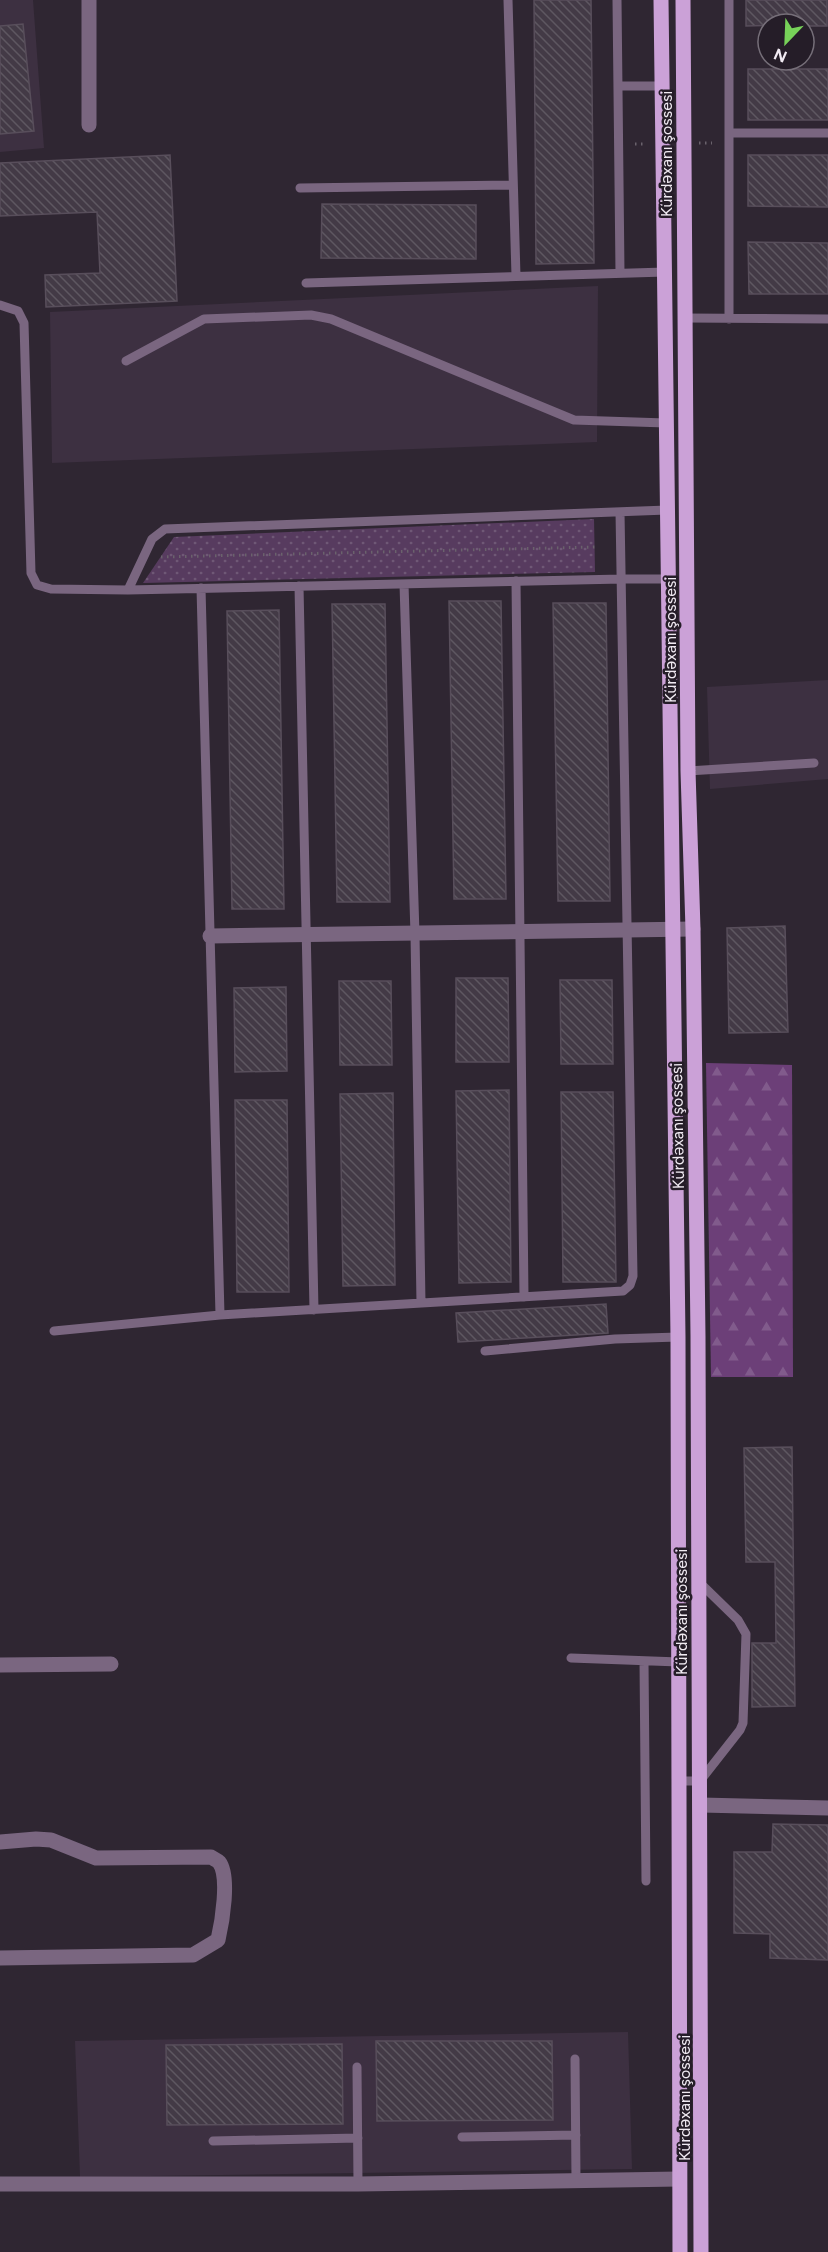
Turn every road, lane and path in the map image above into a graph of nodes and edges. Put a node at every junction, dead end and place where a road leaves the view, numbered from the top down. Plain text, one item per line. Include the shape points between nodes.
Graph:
1 (89, 0) edge
2 (508, 0) edge
3 (617, 0) edge
4 (662, 0) edge
5 (683, 0) edge
6 (729, 0) edge
7 (618, 86) junction
8 (662, 86) junction
9 (89, 125) dead end
10 (729, 133) junction
11 (828, 133) edge
12 (513, 185) junction
13 (300, 188) dead end
14 (665, 272) junction
15 (620, 273) junction
16 (516, 276) junction
17 (306, 283) dead end
18 (0, 305) edge
19 (685, 318) junction
20 (729, 319) junction
21 (828, 319) edge
22 (126, 361) dead end
23 (666, 423) junction
24 (668, 510) junction
25 (621, 512) junction
26 (595, 547) dead end
27 (161, 557) dead end
28 (622, 579) junction
29 (668, 579) junction
30 (516, 581) junction
31 (404, 584) junction
32 (299, 586) junction
33 (201, 588) junction
34 (128, 590) junction
35 (814, 763) dead end
36 (688, 771) junction
37 (693, 929) junction
38 (672, 930) junction
39 (628, 931) junction
40 (521, 932) junction
41 (415, 934) junction
42 (307, 935) junction
43 (210, 936) junction
44 (524, 1297) junction
45 (421, 1303) junction
46 (314, 1310) junction
47 (220, 1316) junction
48 (54, 1331) dead end
49 (678, 1337) junction
50 (485, 1351) dead end
51 (699, 1582) junction
52 (571, 1658) dead end
53 (644, 1661) junction
54 (679, 1662) junction
55 (111, 1664) dead end
56 (0, 1665) edge
57 (680, 1781) junction
58 (700, 1781) junction
59 (701, 1804) junction
60 (828, 1808) edge
61 (0, 1842) edge
62 (646, 1881) dead end
63 (0, 1958) edge
64 (575, 2059) dead end
65 (357, 2067) dead end
66 (576, 2135) junction
67 (462, 2137) dead end
68 (358, 2138) junction
69 (213, 2141) dead end
70 (679, 2179) junction
71 (576, 2180) junction
72 (0, 2184) edge
73 (358, 2184) junction
74 (680, 2252) edge
75 (701, 2252) edge

1 - 9 street
2 - 12 lane
3 - 7 lane
4 - 8 main road, Kürdəxanı şossesi
5 - 19 main road, Kürdəxanı şossesi
6 - 10 lane
7 - 8 lane
7 - 15 lane
8 - 14 main road, Kürdəxanı şossesi
10 - 11 lane
10 - 20 lane
12 - 13 lane
12 - 16 lane
14 - 15 lane
14 - 23 main road, Kürdəxanı şossesi
15 - 16 lane
16 - 17 lane
18 - 34 lane via 18,311 24,323 31,573 37,585 51,589
19 - 20 lane
19 - 36 main road, Kürdəxanı şossesi
20 - 21 lane
22 - 23 lane via 204,319 311,315 574,420
23 - 24 main road, Kürdəxanı şossesi
24 - 25 lane
24 - 29 main road, Kürdəxanı şossesi
25 - 28 lane
25 - 34 lane via 165,529 152,539
26 - 27 path
28 - 29 lane
28 - 30 lane
28 - 39 lane
29 - 38 main road, Kürdəxanı şossesi
30 - 31 lane
30 - 40 lane
31 - 32 lane
31 - 41 lane
32 - 33 lane
32 - 42 lane
33 - 34 lane
33 - 43 lane
35 - 36 lane
36 - 37 main road, Kürdəxanı şossesi
37 - 38 street
37 - 51 main road, Kürdəxanı şossesi
38 - 39 street
38 - 49 main road, Kürdəxanı şossesi
39 - 40 street
39 - 44 lane via 633,1276 623,1291
40 - 41 street
40 - 44 lane
41 - 42 street
41 - 45 lane
42 - 43 street
42 - 46 lane
43 - 47 lane
44 - 45 lane
45 - 46 lane
46 - 47 lane
47 - 48 lane
49 - 50 lane
49 - 54 main road, Kürdəxanı şossesi
51 - 58 main road, Kürdəxanı şossesi
51 - 58 lane via 738,1620 746,1634 743,1723
52 - 53 lane
53 - 54 lane
53 - 62 lane
54 - 57 main road, Kürdəxanı şossesi
55 - 56 street
57 - 58 lane
57 - 70 main road, Kürdəxanı şossesi
58 - 59 main road, Kürdəxanı şossesi
59 - 60 street
59 - 75 main road, Kürdəxanı şossesi
61 - 63 street via 51,1840 96,1858 211,1857 220,1863 224,1876 224,1920 218,1940 193,1954
64 - 66 lane
65 - 68 lane
66 - 67 lane
66 - 71 lane
68 - 69 lane
68 - 73 lane
70 - 71 street
70 - 74 main road, Kürdəxanı şossesi
71 - 73 street
72 - 73 street

